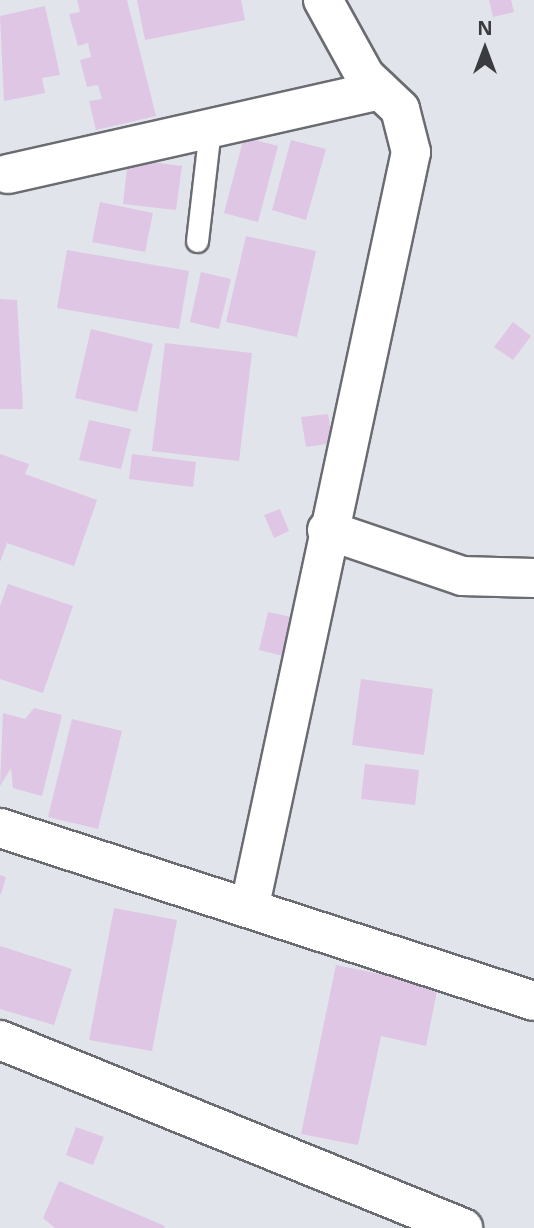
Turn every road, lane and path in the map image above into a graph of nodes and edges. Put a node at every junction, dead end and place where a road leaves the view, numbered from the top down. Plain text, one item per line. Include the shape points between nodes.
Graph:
1 (323, 0) edge
2 (380, 90) junction
3 (209, 129) junction
4 (8, 174) dead end
5 (197, 240) dead end
6 (327, 530) junction
7 (534, 578) edge
8 (0, 828) edge
9 (250, 905) junction
10 (534, 1001) edge
11 (0, 1040) edge
12 (463, 1228) edge

1 - 2 street via 350,53
2 - 3 street
2 - 6 street via 400,109 411,152
3 - 4 street
3 - 5 lane
6 - 7 street via 462,576
6 - 9 street
8 - 9 street
9 - 10 street
11 - 12 street

